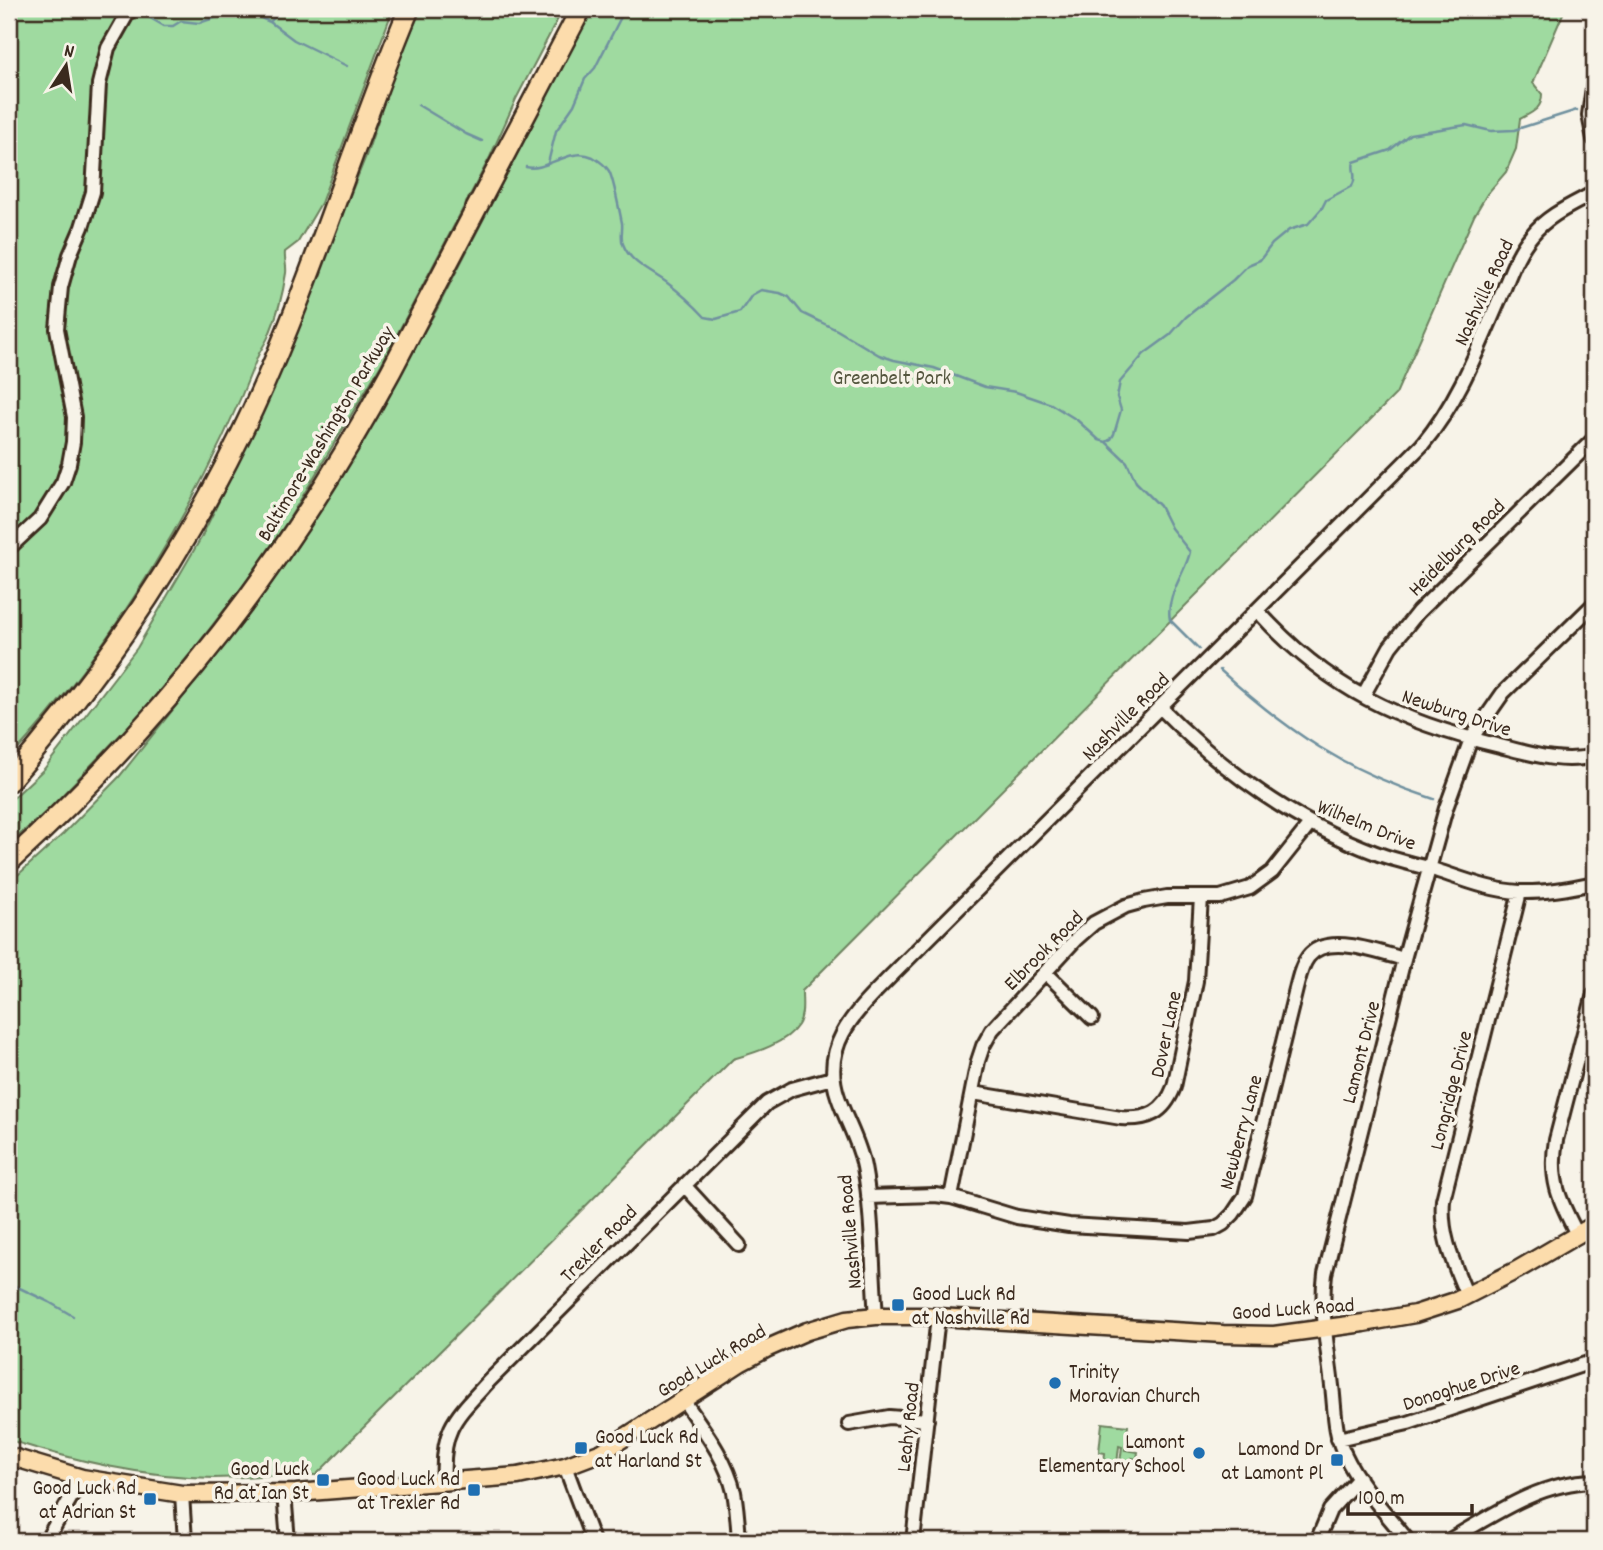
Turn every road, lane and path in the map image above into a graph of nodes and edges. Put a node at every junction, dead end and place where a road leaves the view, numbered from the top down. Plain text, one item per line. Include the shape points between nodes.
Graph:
1 (130, 9) edge
2 (409, 9) edge
3 (581, 9) edge
4 (1594, 81) edge
5 (1594, 139) edge
6 (1594, 193) edge
7 (1594, 439) edge
8 (9, 548) edge
9 (1594, 604) edge
10 (1257, 611) junction
11 (1363, 696) junction
12 (1161, 708) junction
13 (1471, 739) junction
14 (1594, 756) edge
15 (9, 781) edge
16 (1311, 822) junction
17 (9, 862) edge
18 (1429, 868) junction
19 (1594, 883) edge
20 (1520, 892) junction
21 (1201, 897) junction
22 (1404, 959) junction
23 (1046, 973) junction
24 (1594, 995) edge
25 (1092, 1018) dead end
26 (832, 1078) junction
27 (972, 1093) junction
28 (684, 1185) junction
29 (868, 1196) junction
30 (951, 1197) junction
31 (1594, 1225) edge
32 (1577, 1234) junction
33 (740, 1245) dead end
34 (1468, 1296) junction
35 (876, 1316) junction
36 (938, 1317) junction
37 (1325, 1329) junction
38 (1594, 1361) edge
39 (684, 1401) junction
40 (927, 1420) junction
41 (849, 1424) dead end
42 (1338, 1439) junction
43 (9, 1456) edge
44 (565, 1466) junction
45 (82, 1478) junction
46 (1359, 1478) junction
47 (444, 1480) junction
48 (1594, 1481) edge
49 (284, 1493) junction
50 (182, 1494) junction
51 (46, 1541) edge
52 (185, 1541) edge
53 (288, 1541) edge
54 (593, 1541) edge
55 (738, 1541) edge
56 (913, 1541) edge
57 (1317, 1541) edge
58 (1408, 1541) edge
59 (1448, 1541) edge

1 - 8 street via 108,48 99,84 93,191 61,286 57,329 74,417 69,464 40,519
2 - 15 highway via 278,352 227,463 194,526 125,636
3 - 17 highway, Baltimore-Washington Parkway via 380,391 296,532 227,628 155,714
4 - 5 street via 1589,115
6 - 10 street, Nashville Road via 1552,216 1530,237 1462,382 1430,436
7 - 11 street, Heidelburg Road via 1418,612 1379,665
9 - 13 street, Lamont Drive via 1503,693
10 - 11 street, Newburg Drive via 1303,656
10 - 12 street, Nashville Road
11 - 13 street, Newburg Drive via 1406,718
12 - 16 street, Wilhelm Drive via 1236,776
12 - 26 street, Nashville Road via 858,1011 843,1030
13 - 14 street, Newburg Drive via 1541,757
13 - 18 street, Lamont Drive
16 - 18 street, Wilhelm Drive via 1374,852
16 - 21 street, Elbrook Road via 1261,881 1238,893
18 - 20 street, Wilhelm Drive
18 - 22 street, Lamont Drive
19 - 20 street, Wilhelm Drive
20 - 34 street, Longridge Drive via 1443,1200 1447,1247
21 - 23 street, Elbrook Road via 1167,897 1126,906 1094,923
21 - 27 street, Dover Lane via 1196,981 1174,1087 1159,1111 1145,1118 1121,1118
22 - 30 street, Newberry Lane via 1338,944 1310,954 1296,989 1245,1196 1233,1214 1214,1229 1189,1232 1069,1225 1017,1217
22 - 37 street, Lamont Drive via 1325,1274
23 - 25 street
23 - 27 street, Elbrook Road via 992,1030 978,1061
24 - 32 street via 1553,1158 1555,1187
26 - 28 street, Trexler Road via 792,1089 767,1103
26 - 29 street, Nashville Road via 857,1140
27 - 30 street, Elbrook Road
28 - 33 street
28 - 47 street, Trexler Road via 455,1419 444,1446
29 - 30 street, Newberry Lane
29 - 35 street, Nashville Road
31 - 32 main road, Good Luck Road
32 - 34 main road, Good Luck Road
34 - 37 main road, Good Luck Road via 1415,1314
35 - 36 main road, Good Luck Road
35 - 39 main road, Good Luck Road via 847,1319 789,1338 740,1363
36 - 37 main road, Good Luck Road via 1210,1334 1274,1335
36 - 40 street, Leahy Road
37 - 42 street, Lamont Drive
38 - 42 street, Donoghue Drive via 1419,1419
39 - 44 main road, Good Luck Road via 602,1452
39 - 55 street via 728,1474
40 - 41 street via 889,1417
40 - 56 street, Leahy Road
42 - 46 street, Lamont Drive
43 - 45 main road, Good Luck Road
44 - 47 main road, Good Luck Road via 504,1478
44 - 54 street
45 - 50 main road, Good Luck Road
45 - 51 street
46 - 57 street via 1330,1510
46 - 58 street, Lamont Drive
47 - 49 main road, Good Luck Road
48 - 59 street via 1568,1483 1529,1496
49 - 50 main road, Good Luck Road
49 - 53 street
50 - 52 street

